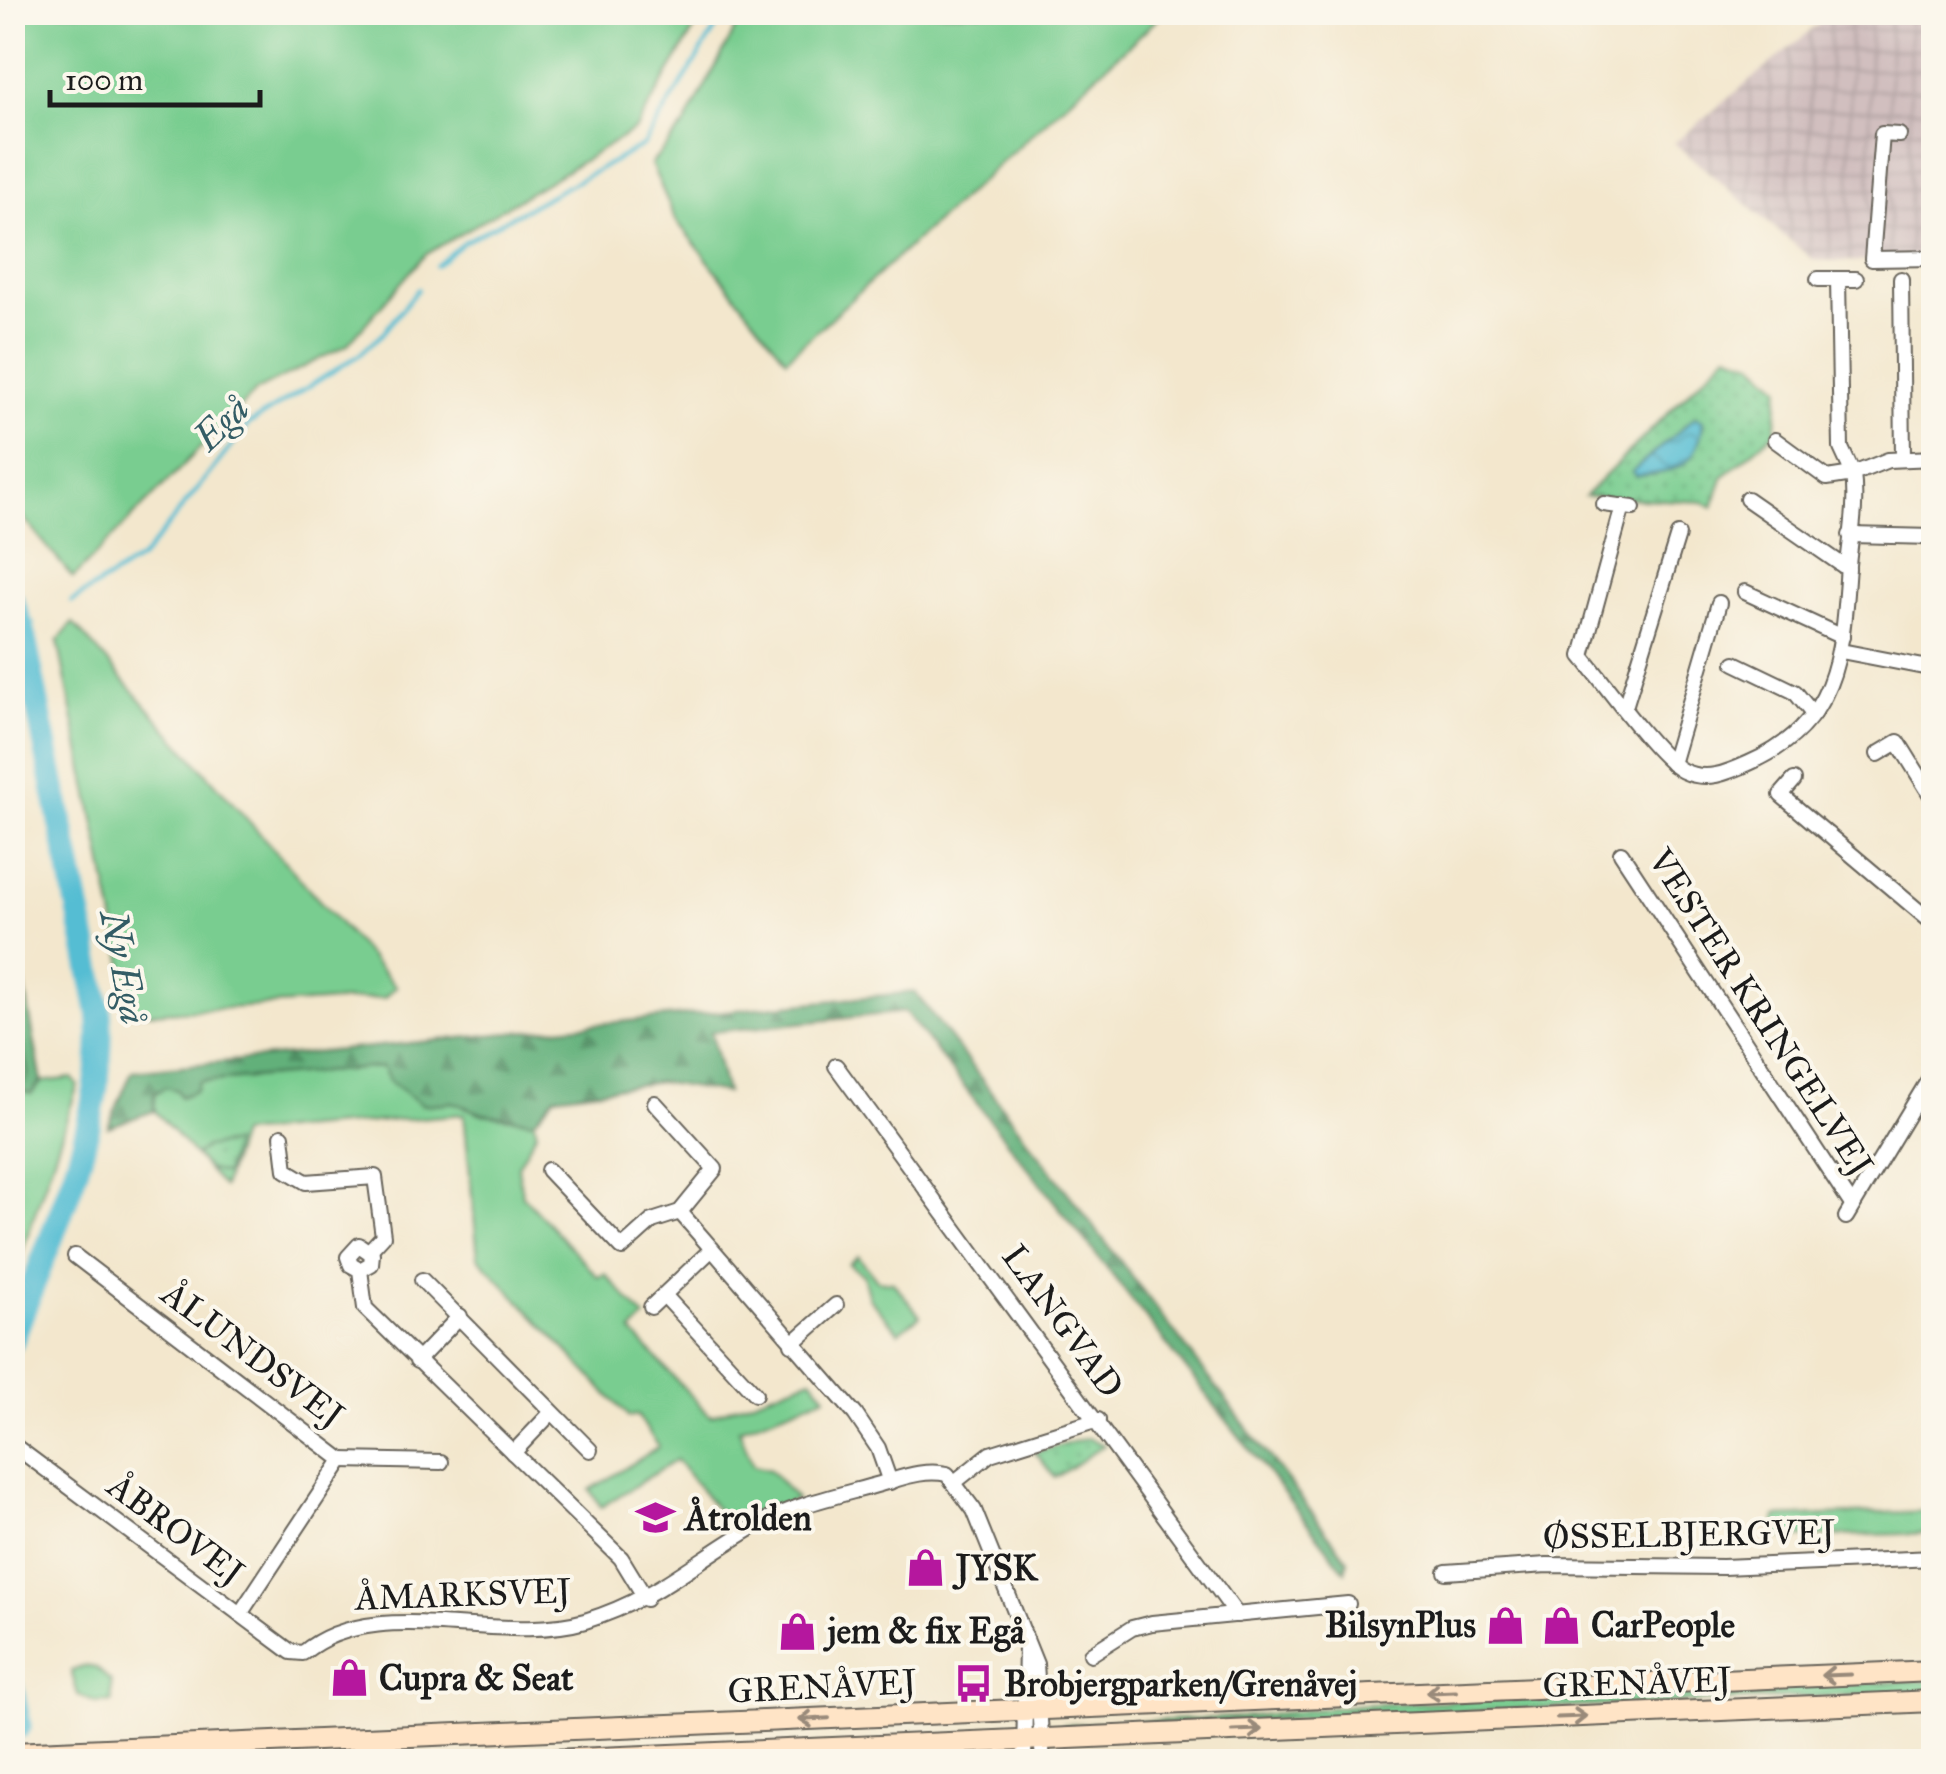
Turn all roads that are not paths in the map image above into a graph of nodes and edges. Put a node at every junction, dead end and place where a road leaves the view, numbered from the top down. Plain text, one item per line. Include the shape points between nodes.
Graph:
1 (1899, 136) dead end
2 (1934, 258) edge
3 (1838, 278) junction
4 (1818, 279) dead end
5 (1856, 279) dead end
6 (1900, 280) dead end
7 (1775, 440) dead end
8 (1934, 458) edge
9 (1903, 459) junction
10 (1853, 474) junction
11 (1747, 499) dead end
12 (1604, 504) dead end
13 (1678, 535) dead end
14 (1850, 535) junction
15 (1934, 537) edge
16 (1848, 569) junction
17 (1746, 592) dead end
18 (1719, 603) dead end
19 (1842, 644) junction
20 (1735, 664) dead end
21 (1934, 670) edge
22 (1625, 707) junction
23 (1814, 714) junction
24 (1878, 754) dead end
25 (1672, 764) junction
26 (1794, 780) dead end
27 (1934, 800) edge
28 (1621, 853) dead end
29 (1934, 924) edge
30 (836, 1066) dead end
31 (1934, 1071) edge
32 (656, 1103) dead end
33 (282, 1136) dead end
34 (548, 1170) dead end
35 (680, 1212) junction
36 (712, 1249) junction
37 (76, 1256) dead end
38 (422, 1280) dead end
39 (664, 1295) junction
40 (836, 1305) dead end
41 (651, 1307) dead end
42 (460, 1316) junction
43 (792, 1344) junction
44 (417, 1361) junction
45 (755, 1394) dead end
46 (551, 1413) junction
47 (1098, 1420) junction
48 (16, 1447) dead end
49 (590, 1450) dead end
50 (512, 1453) junction
51 (342, 1460) junction
52 (440, 1462) dead end
53 (956, 1481) junction
54 (890, 1482) junction
55 (1934, 1558) edge
56 (1446, 1572) dead end
57 (646, 1599) junction
58 (1348, 1604) dead end
59 (240, 1614) junction
60 (1237, 1615) junction
61 (303, 1653) joint
62 (1091, 1654) dead end
63 (1934, 1671) edge
64 (1934, 1701) edge
65 (1032, 1710) junction
66 (1030, 1747) edge
67 (23, 1753) edge
68 (505, 1762) edge
69 (1043, 1762) edge

1 - 2 street via 1882,134 1872,259
3 - 4 street
3 - 5 street
3 - 10 street via 1841,448
6 - 9 street
7 - 10 street via 1827,478
8 - 9 street
9 - 10 street
10 - 14 street
11 - 16 street
12 - 22 street via 1628,507 1582,656
13 - 22 street
14 - 15 street
14 - 16 street
16 - 19 street
17 - 19 street
18 - 25 street
19 - 21 street
19 - 23 street via 1830,689
20 - 23 street via 1795,692
22 - 25 street
23 - 25 street via 1758,759 1721,774 1695,775
24 - 27 street via 1898,742
26 - 29 street via 1781,795
28 - 31 street, VESTER KRINGELVEJ via 1849,1211
30 - 47 street, LANGVAD
32 - 35 street via 715,1168
33 - 44 street via 286,1170 306,1182 376,1177 383,1236 370,1250 371,1264 360,1270 365,1308
34 - 35 street via 622,1248 652,1221
35 - 36 street
36 - 39 street
36 - 43 street
37 - 51 street, ÅLUNDSVEJ
38 - 42 street
39 - 41 street
39 - 45 street
40 - 43 street
42 - 44 street
42 - 46 street
43 - 54 street via 867,1430
44 - 50 street
46 - 49 street
46 - 50 street
47 - 53 street via 990,1454
47 - 60 street, LANGVAD
48 - 59 street, ÅBROVEJ
50 - 57 street via 622,1558
51 - 52 street
51 - 59 street, ÅLUNDSVEJ
53 - 54 street, ÅMARKSVEJ via 934,1471
53 - 65 street via 1012,1596 1026,1643
54 - 57 street, ÅMARKSVEJ via 762,1522
55 - 56 street, ØSSELBJERGVEJ
57 - 61 street, ÅMARKSVEJ via 580,1622 359,1626 322,1637
58 - 60 street
59 - 61 street, ÅBROVEJ
60 - 62 street via 1132,1628
63 -> 65 main road, GRENÅVEJ
66 -> 64 main road, GRENÅVEJ
65 - 66 street
65 -> 67 main road, GRENÅVEJ
66 - 68 main road, GRENÅVEJ
66 - 69 street

